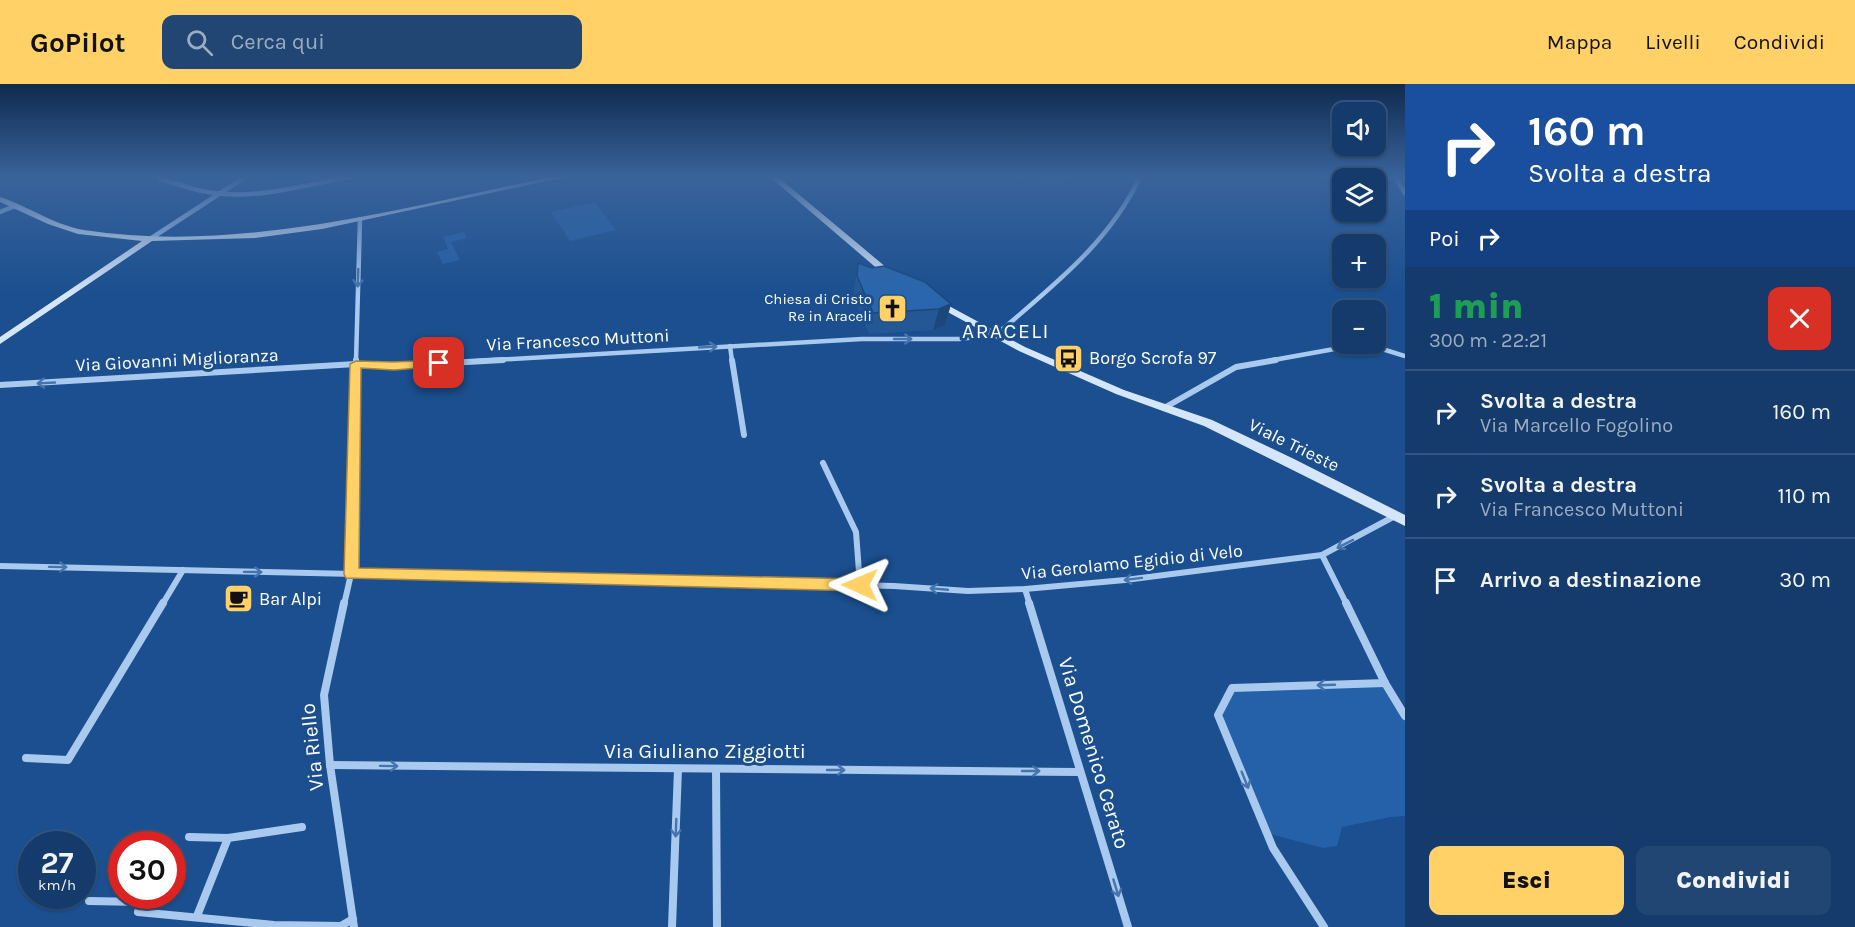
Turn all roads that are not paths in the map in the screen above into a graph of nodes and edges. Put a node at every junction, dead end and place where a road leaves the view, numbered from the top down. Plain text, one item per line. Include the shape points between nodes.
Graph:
1 (41, 216) edge
2 (183, 216) edge
3 (373, 216) edge
4 (820, 216) edge
5 (1120, 216) edge
6 (360, 219) junction
7 (150, 239) junction
8 (900, 282) edge
9 (928, 298) edge
10 (993, 334) junction
11 (0, 341) edge
12 (730, 346) junction
13 (1405, 356) edge
14 (356, 364) junction
15 (0, 385) edge
16 (1164, 408) junction
17 (744, 435) dead end
18 (823, 463) dead end
19 (1400, 518) edge
20 (1322, 555) junction
21 (0, 566) edge
22 (183, 570) junction
23 (351, 574) junction
24 (860, 585) junction
25 (1025, 589) junction
26 (1385, 683) junction
27 (1405, 716) edge
28 (26, 758) dead end
29 (330, 765) junction
30 (678, 769) junction
31 (716, 769) junction
32 (1080, 772) junction
33 (302, 827) dead end
34 (189, 837) dead end
35 (228, 838) junction
36 (96, 901) edge
37 (197, 916) junction
38 (353, 923) edge
39 (672, 927) edge
40 (717, 927) edge
41 (1128, 927) edge
42 (1324, 927) edge

1 - 7 main road via 81,232
2 - 7 street
3 - 6 main road
4 - 8 main road
5 - 10 street via 1083,259
6 - 7 main road via 255,235
6 -> 14 street, Via Riello
7 - 11 main road
9 - 10 main road, Viale Trieste
12 -> 10 street, Via Francesco Muttoni
10 - 16 main road, Viale Trieste
14 -> 12 street, Via Francesco Muttoni via 394,366
12 - 17 street
13 - 16 street via 1379,348 1351,346 1236,367
14 -> 15 street, Via Giovanni Miglioranza
14 - 23 street, Via Riello
16 - 19 main road, Viale Trieste via 1228,433
18 - 24 street via 856,532
19 -> 20 street, Via Gerolamo Egidio di Velo
20 -> 25 street, Via Gerolamo Egidio di Velo
20 - 26 street
21 -> 22 street, Via Gerolamo Egidio di Velo
22 -> 23 street, Via Gerolamo Egidio di Velo
22 - 28 street via 68,760
23 - 24 street, Via Gerolamo Egidio di Velo
23 - 29 street, Via Riello via 324,695
25 -> 24 street, Via Gerolamo Egidio di Velo via 968,591
25 - 32 street, Via Domenico Cerato
26 - 27 street
26 -> 42 street via 1232,687 1218,715 1273,848
29 -> 30 street, Via Giuliano Ziggiotti
29 - 38 street, Via Riello
30 - 31 street, Via Giuliano Ziggiotti
30 -> 39 street
31 -> 32 street, Via Giuliano Ziggiotti
31 - 40 street
32 -> 41 street, Via Domenico Cerato
33 - 35 street
34 - 35 street
35 - 37 street
36 - 37 street, Via Riello via 142,902 138,912
37 - 38 street, Via Riello via 274,925

